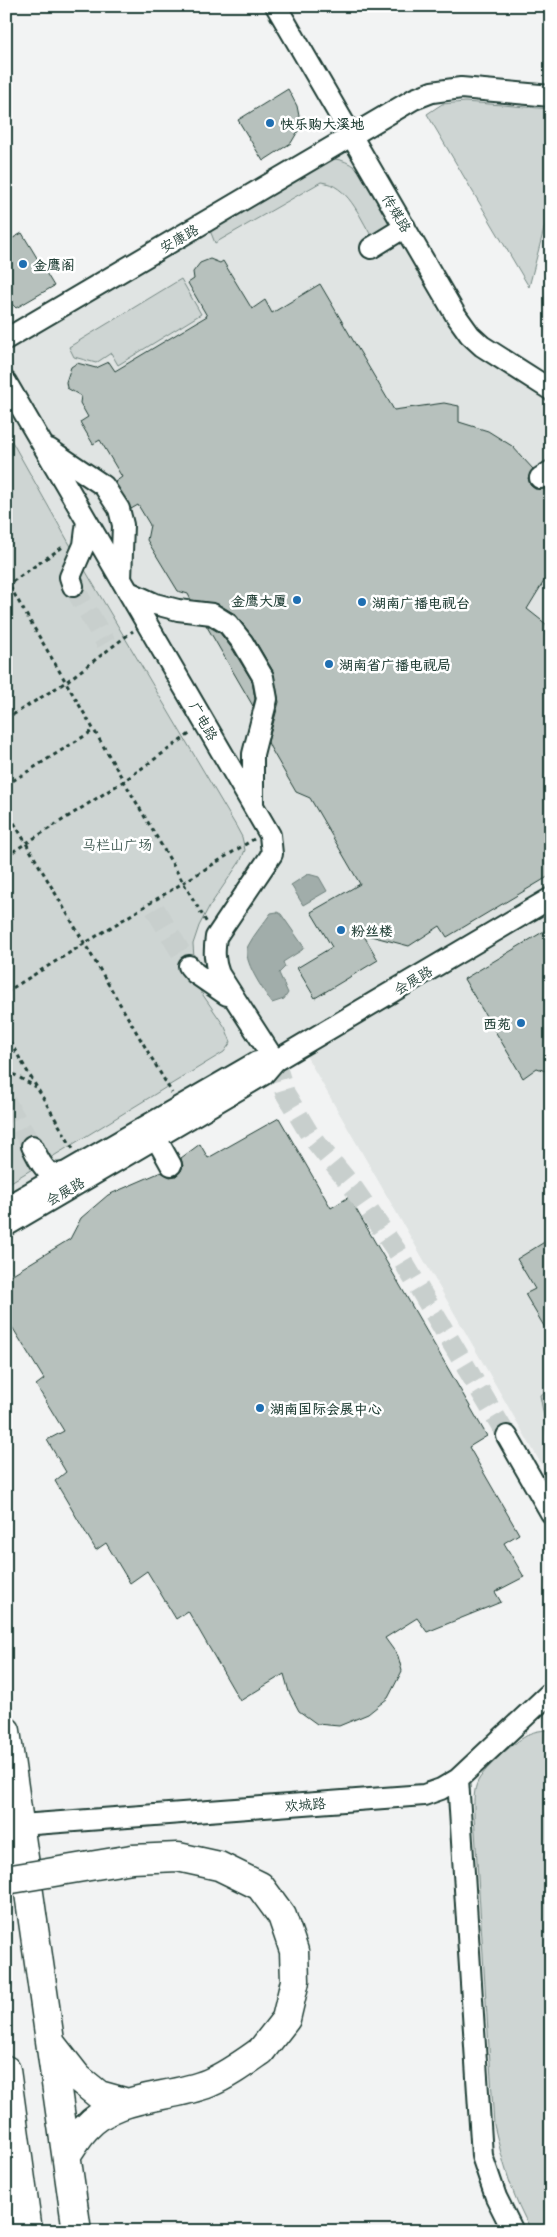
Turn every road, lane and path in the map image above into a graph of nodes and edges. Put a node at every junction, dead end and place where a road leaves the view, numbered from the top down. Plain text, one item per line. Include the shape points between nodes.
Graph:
1 (276, 6) edge
2 (551, 96) edge
3 (352, 137) junction
4 (405, 227) junction
5 (371, 248) dead end
6 (6, 339) edge
7 (6, 382) edge
8 (551, 390) edge
9 (43, 445) junction
10 (87, 521) junction
11 (68, 542) dead end
12 (7, 583) edge
13 (73, 586) tunnel mouth
14 (125, 586) junction
15 (146, 621) junction
16 (66, 682) junction
17 (6, 720) edge
18 (205, 723) junction
19 (94, 730) junction
20 (124, 781) junction
21 (6, 785) edge
22 (252, 803) junction
23 (6, 809) edge
24 (268, 830) junction
25 (26, 843) junction
26 (6, 856) edge
27 (184, 883) junction
28 (551, 885) edge
29 (551, 898) edge
30 (216, 938) junction
31 (85, 944) junction
32 (189, 966) tunnel mouth
33 (435, 966) junction
34 (6, 992) edge
35 (235, 1000) junction
36 (6, 1035) edge
37 (274, 1061) junction
38 (6, 1070) edge
39 (37, 1087) junction
40 (180, 1106) junction
41 (154, 1134) junction
42 (171, 1165) dead end
43 (74, 1168) junction
44 (35, 1191) junction
45 (6, 1207) edge
46 (6, 1226) edge
47 (507, 1436) tunnel mouth
48 (551, 1513) edge
49 (551, 1692) edge
50 (6, 1731) edge
51 (458, 1779) junction
52 (21, 1825) junction
53 (6, 1880) edge
54 (52, 2044) junction
55 (6, 2070) edge
56 (124, 2102) junction
57 (67, 2154) junction
58 (28, 2231) edge
59 (77, 2231) edge
60 (514, 2231) edge

1 - 3 street, 传媒路
2 - 3 street, 安康路 via 461,88 439,90 414,99
3 - 4 street, 传媒路
3 - 6 street, 安康路
4 - 5 street
4 - 8 street, 传媒路 via 470,335
7 - 9 street, 广电路
9 - 10 street, 广电路
9 - 14 street via 104,486 111,495 122,516
10 - 13 street via 84,545 70,577
10 - 14 street, 广电路
11 - 12 path
12 - 16 path
14 - 15 street, 广电路
14 - 22 street via 155,604 212,614 228,624 263,677 267,699 253,754
15 - 16 path
15 - 18 street, 广电路
16 - 17 path
16 - 19 path
18 - 20 path
18 - 22 street, 广电路
19 - 20 path
19 - 21 path
20 - 25 path
20 - 27 path
22 - 24 street, 广电路
23 - 25 path
24 - 27 path
24 - 30 street, 广电路 via 272,854
25 - 26 path
25 - 31 path
27 - 30 path
27 - 31 path
28 - 33 street via 459,937 446,948
29 - 33 street, 会展路
30 - 35 street via 215,963
31 - 34 path
31 - 40 path
32 - 35 street
33 - 37 street, 会展路
35 - 37 street
36 - 39 path
37 - 40 street, 会展路 via 256,1062
37 - 41 street, 会展路 via 263,1075
38 - 39 path
39 - 43 path
40 - 41 street, 会展路
41 - 42 street
41 - 43 street, 会展路
41 - 46 street, 会展路
43 - 44 street, 会展路
43 - 44 street via 54,1175 45,1170 29,1148 39,1176
44 - 45 street, 会展路
47 - 48 street
49 - 51 street, 欢城路
50 - 52 highway
51 - 52 street, 欢城路 via 424,1795
51 - 60 street via 482,2156 496,2197
52 - 54 highway
53 - 56 highway, bridge via 132,1859 178,1857 219,1866 260,1886 282,1916 294,1951 295,1981 286,2019 261,2050 208,2083
54 - 56 highway via 78,2078 99,2095
54 - 57 highway
55 - 58 highway
56 - 57 highway via 85,2128
57 - 59 highway

